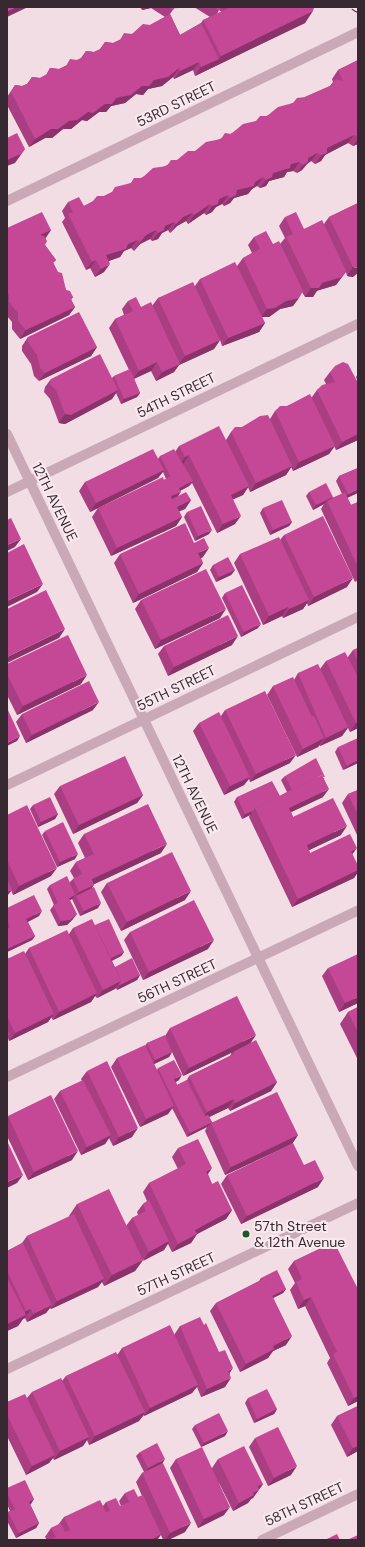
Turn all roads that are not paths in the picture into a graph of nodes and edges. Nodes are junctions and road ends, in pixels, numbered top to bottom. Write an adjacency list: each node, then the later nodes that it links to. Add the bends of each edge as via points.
1 (358, 32): 2 (street, 53RD STREET)
2 (7, 200)
3 (358, 324): 5 (street, 54TH STREET)
4 (7, 434): 5 (street, 12TH AVENUE)
5 (29, 482): 6 (street, 54TH STREET); 8 (street, 12TH AVENUE)
6 (7, 492)
7 (358, 617): 8 (street, 55TH STREET)
8 (144, 719): 9 (street, 55TH STREET); 11 (street, 12TH AVENUE)
9 (7, 785)
10 (358, 910): 11 (street, 56TH STREET)
11 (258, 958): 12 (street, 56TH STREET); 13 (street, 12TH AVENUE)
12 (7, 1077)
13 (358, 1166)
14 (358, 1203): 15 (street, 57TH STREET)
15 (7, 1370)
16 (358, 1494): 17 (street, 58TH STREET)
17 (262, 1540)

